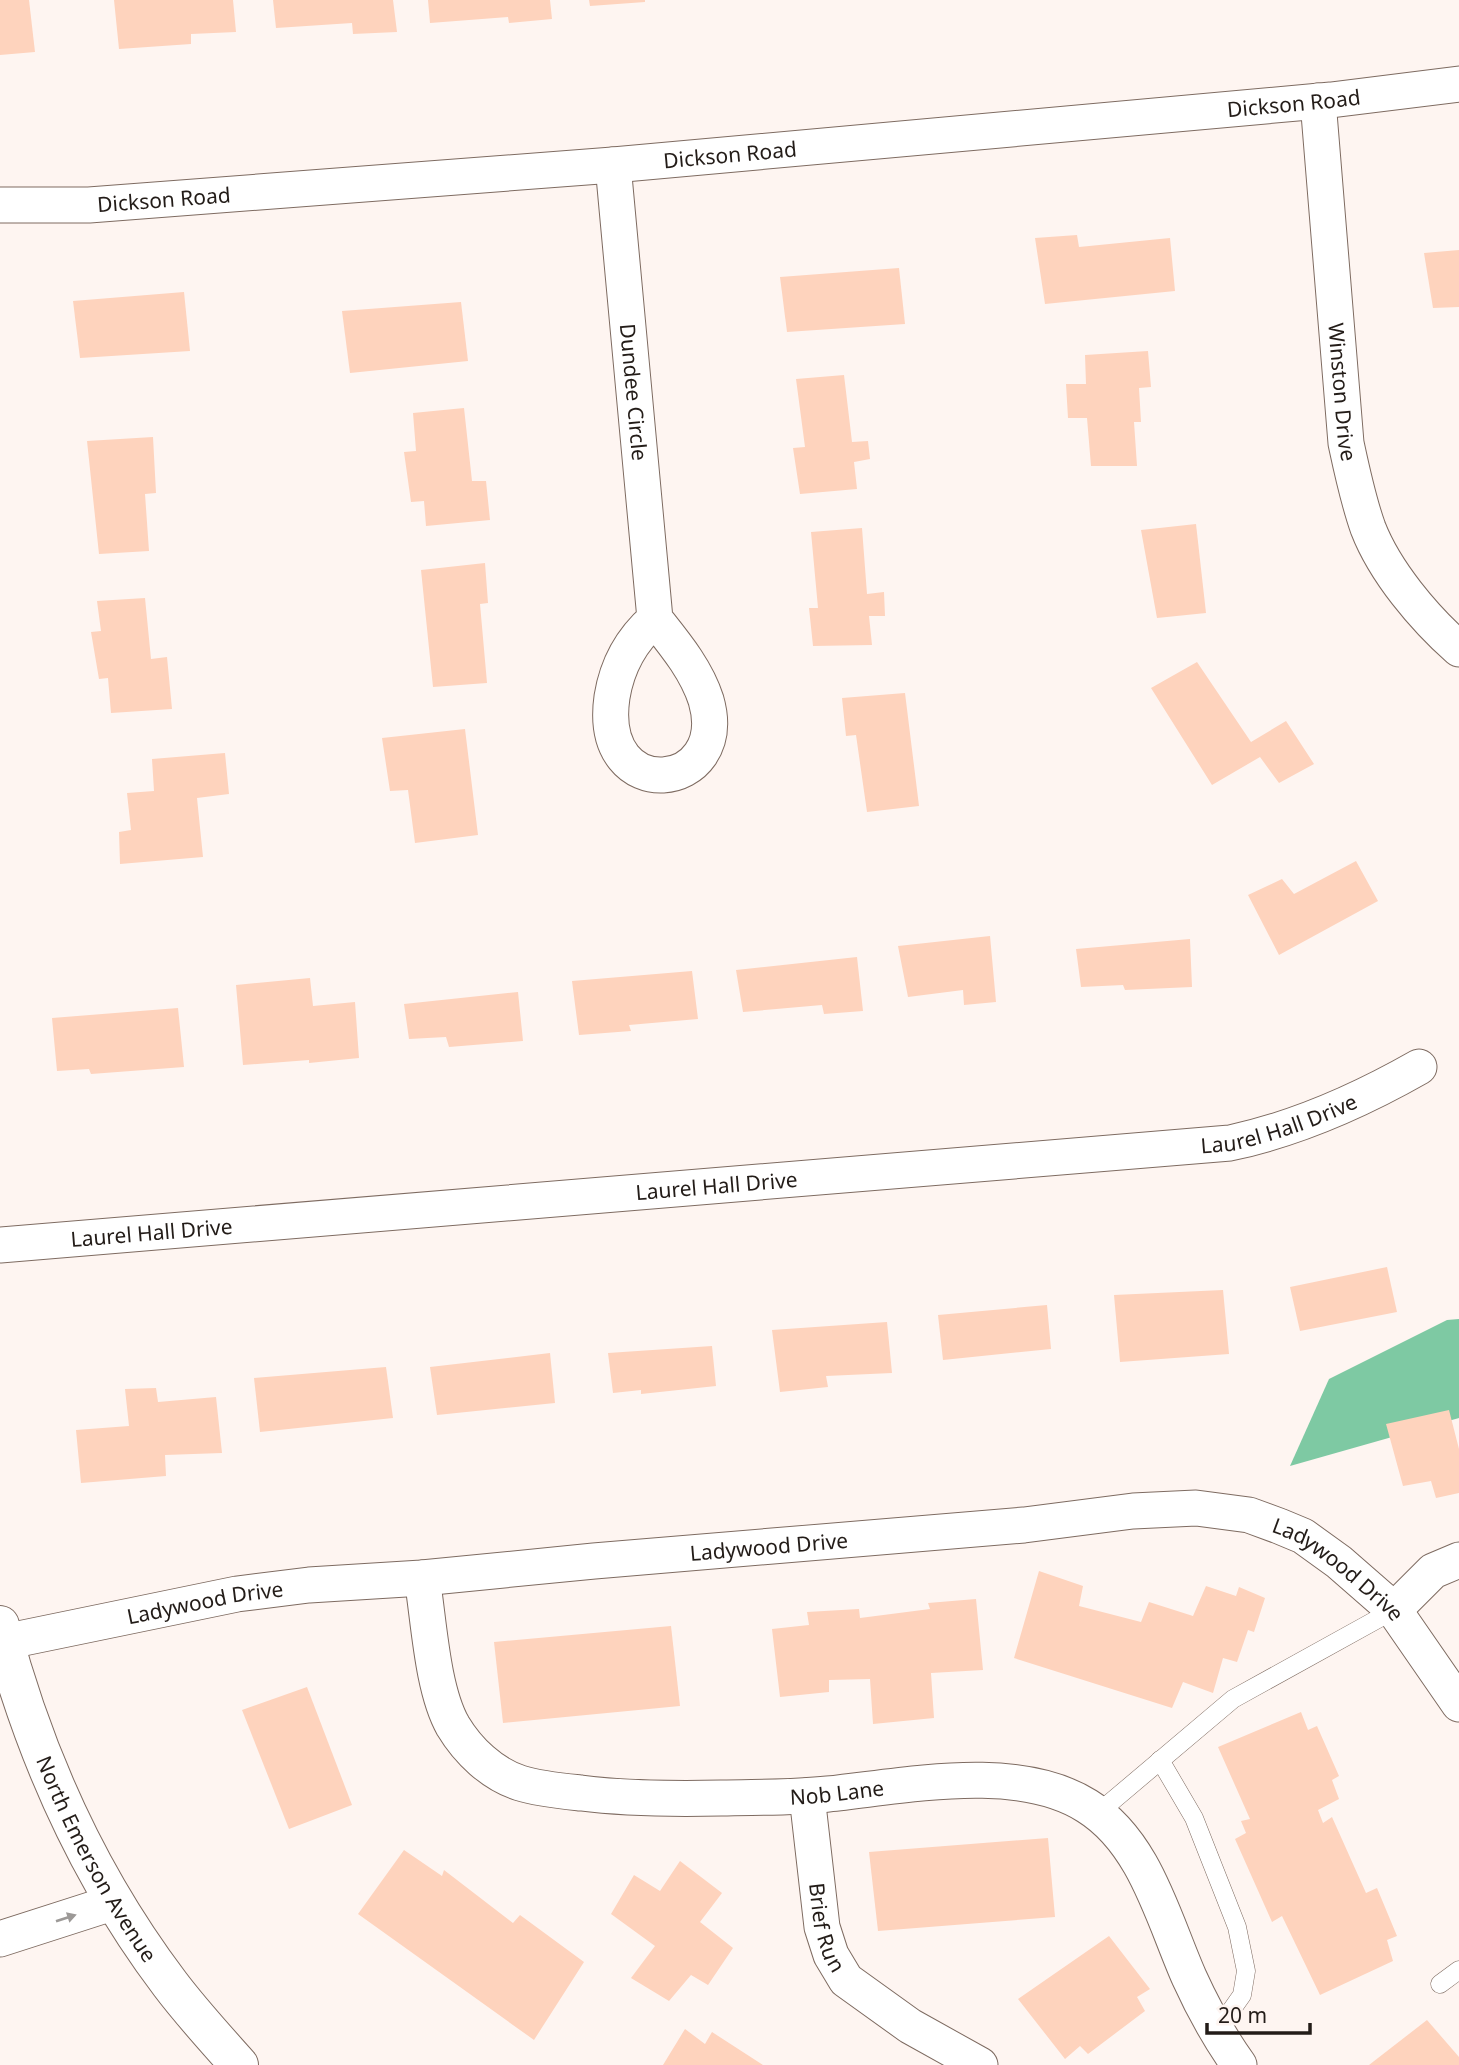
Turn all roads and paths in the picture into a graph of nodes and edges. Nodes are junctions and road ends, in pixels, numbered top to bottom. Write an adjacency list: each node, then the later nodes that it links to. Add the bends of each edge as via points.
1 (1459, 84): 2 (street, Dickson Road)
2 (1318, 101): 3 (street, Dickson Road); 6 (street, Winston Drive, via 1346,443 1357,490 1368,529 1385,562 1432,625)
3 (613, 165): 4 (street, Dickson Road, via 89,205); 5 (street, Dundee Circle)
4 (0, 205)
5 (654, 618)
6 (1459, 649)
7 (1419, 1067): 8 (street, Laurel Hall Drive, via 1359,1099 1280,1130 1230,1143)
8 (0, 1245)
9 (1459, 1559): 11 (street, via 1433,1571)
10 (422, 1578): 11 (street, Ladywood Drive, via 1196,1508 1249,1515 1304,1536); 12 (street, Ladywood Drive, via 237,1594); 15 (street, Nob Lane, via 446,1712 474,1754 499,1773 519,1783 553,1790 622,1798)
11 (1394, 1610): 13 (street, Ladywood Drive); 14 (lane, via 1233,1699)
12 (2, 1634): 17 (main road, North Emerson Avenue, via 46,1766)
13 (1459, 1704)
14 (1160, 1760): 16 (lane); 21 (lane, via 1194,1818 1237,1927 1246,1971)
15 (807, 1796): 16 (street, Nob Lane, via 978,1779 1035,1786); 23 (street, Brief Run, via 822,1927 837,1968 846,1980 910,2026)
16 (1098, 1813): 21 (street, Nob Lane, via 1125,1840 1144,1871)
17 (115, 1902): 18 (street, one-way to 17); 22 (main road, North Emerson Avenue, via 168,1982)
18 (8, 1937)
19 (1459, 1970): 20 (lane)
20 (1440, 1984)
21 (1225, 2054)
22 (239, 2065)
23 (980, 2065)

